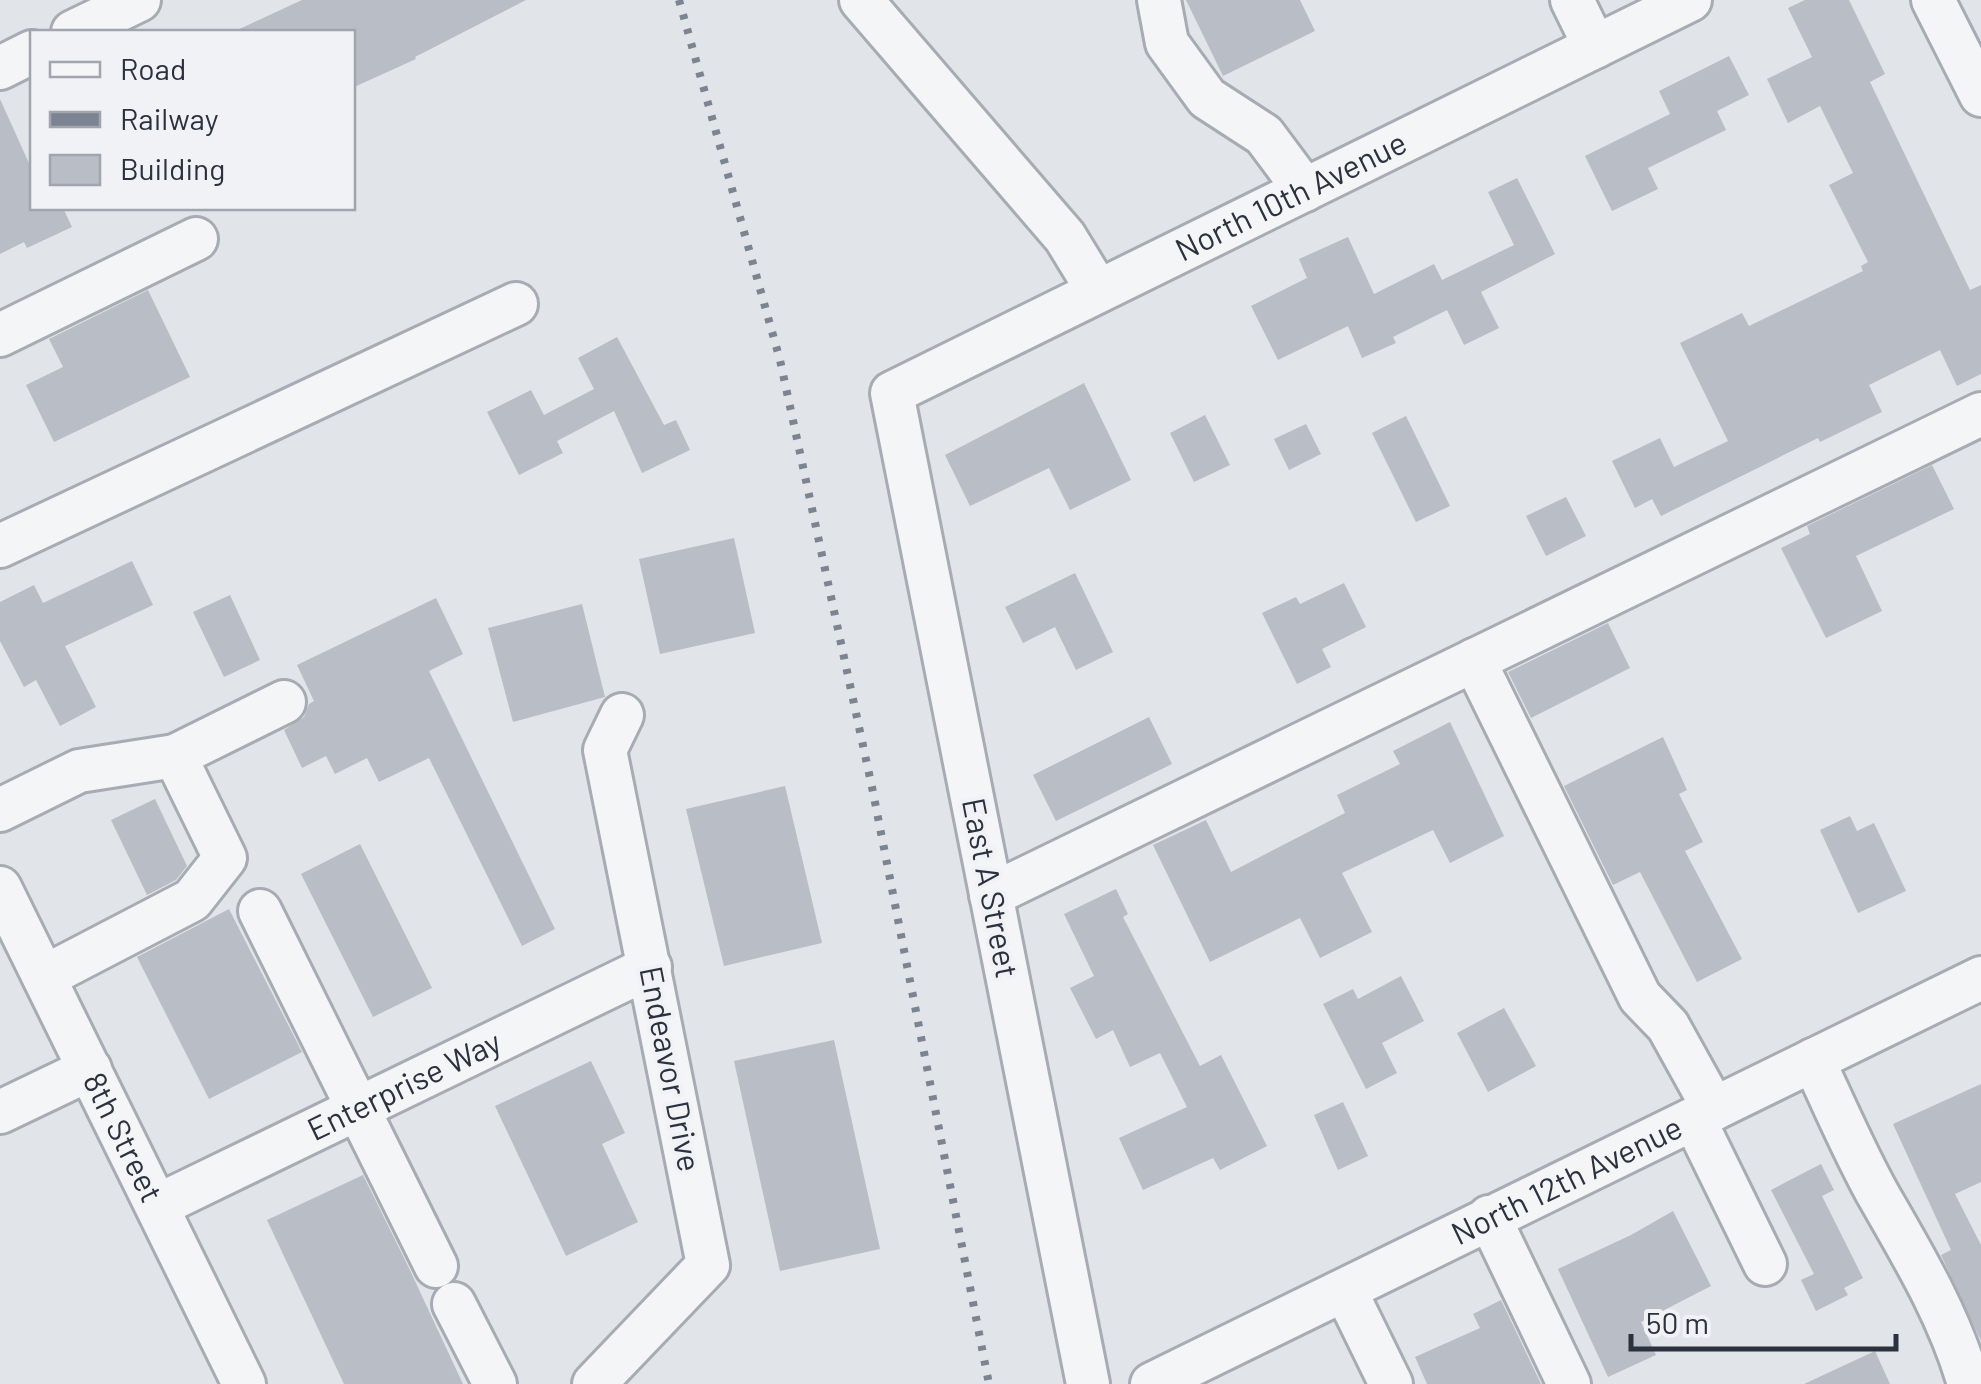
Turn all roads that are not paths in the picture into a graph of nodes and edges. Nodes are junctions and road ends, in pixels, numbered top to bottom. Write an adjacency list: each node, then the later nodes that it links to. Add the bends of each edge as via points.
1 (139, 0): 7 (street)
2 (861, 0): 14 (street, via 1064,237)
3 (1159, 0): 12 (street, via 1167,43 1208,98 1264,135)
4 (1572, 0): 8 (street)
5 (1690, 0): 8 (street, North 10th Avenue)
6 (1933, 0): 11 (street)
7 (77, 30)
8 (1595, 47): 12 (street, North 10th Avenue)
9 (30, 53): 10 (street)
10 (0, 68)
11 (1981, 95)
12 (1306, 190): 14 (street, North 10th Avenue)
13 (196, 239): 16 (street)
14 (1098, 292): 17 (street, North 10th Avenue)
15 (516, 304): 19 (street)
16 (0, 335)
17 (892, 393): 26 (street, East A Street)
18 (1981, 414): 20 (street)
19 (0, 546)
20 (1474, 660): 26 (street); 35 (street, via 1640,997 1668,1026)
21 (284, 702): 23 (street)
22 (622, 715): 28 (street, Endeavor Drive, via 605,750)
23 (175, 756): 24 (street, via 79,771); 29 (street, via 225,858 192,900)
24 (0, 810)
25 (0, 888): 29 (street, 8th Street)
26 (991, 894): 45 (street, East A Street)
27 (260, 911): 33 (street)
28 (650, 967): 33 (street, Enterprise Way); 44 (street, Endeavor Drive, via 708,1265)
29 (44, 977): 32 (street, 8th Street)
30 (1981, 978): 31 (street, North 12th Avenue)
31 (1813, 1060): 35 (street, North 12th Avenue); 49 (street, via 1908,1240)
32 (90, 1069): 34 (street); 36 (street, 8th Street)
33 (358, 1109): 36 (street, Enterprise Way); 39 (street)
34 (0, 1112)
35 (1704, 1114): 37 (street, North 12th Avenue); 38 (street)
36 (157, 1206): 42 (street, 8th Street)
37 (1490, 1218): 40 (street, North 12th Avenue); 48 (street)
38 (1765, 1264)
39 (436, 1266)
40 (1345, 1290): 46 (street, North 12th Avenue); 47 (street)
41 (454, 1304): 43 (street)
42 (244, 1384)
43 (495, 1384)
44 (594, 1384)
45 (1088, 1384)
46 (1152, 1384)
47 (1391, 1384)
48 (1569, 1384)
49 (1968, 1384)

